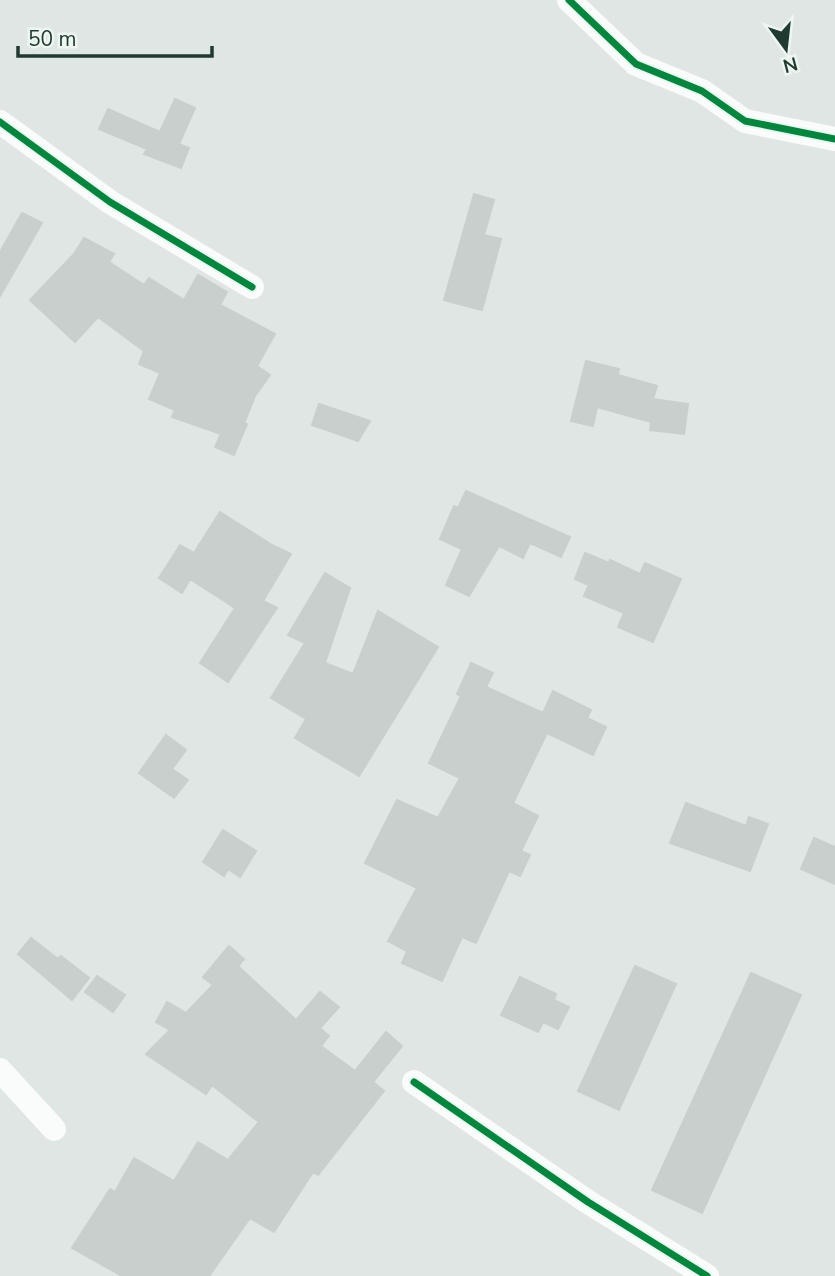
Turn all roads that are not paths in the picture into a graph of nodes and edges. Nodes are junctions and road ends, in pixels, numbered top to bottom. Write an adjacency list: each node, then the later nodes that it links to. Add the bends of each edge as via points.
1 (569, 0): 3 (street, via 636,64 702,91 745,121)
2 (0, 122): 4 (street, via 110,202)
3 (835, 139)
4 (252, 287)
5 (0, 1070): 7 (street)
6 (414, 1082): 8 (street)
7 (54, 1129)
8 (707, 1276)

